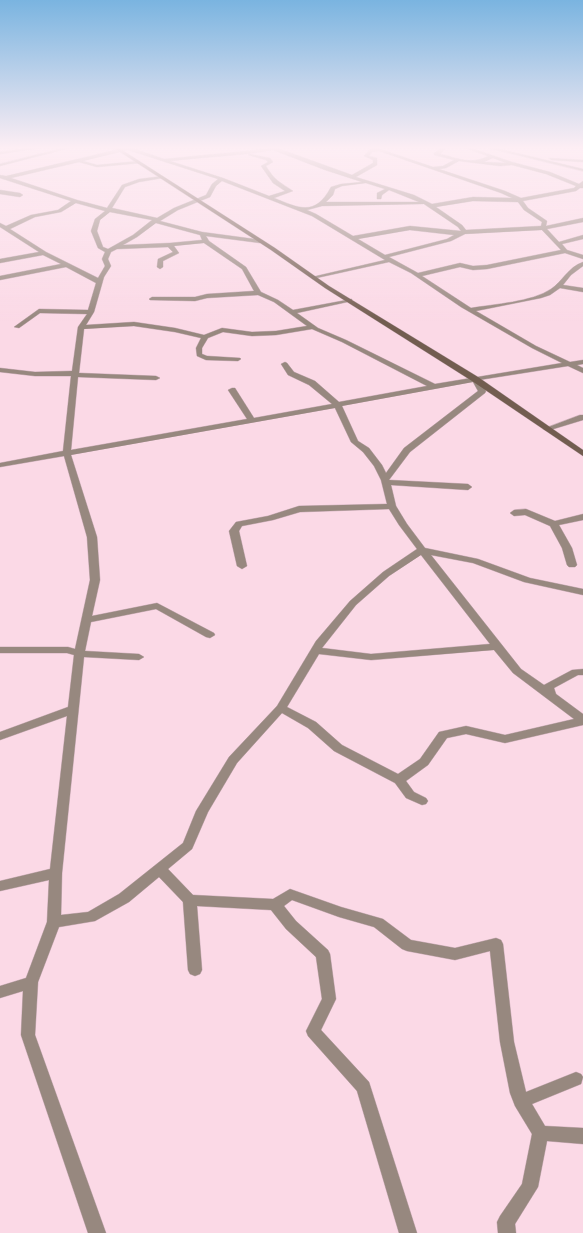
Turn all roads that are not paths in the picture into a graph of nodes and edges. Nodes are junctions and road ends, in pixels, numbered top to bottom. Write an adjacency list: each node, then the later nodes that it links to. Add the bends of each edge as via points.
1 (69, 206): 16 (street, via 59,211 33,216)
2 (90, 206): 10 (street)
3 (111, 206): 10 (street)
4 (186, 206): 13 (street)
5 (205, 206): 23 (street)
6 (292, 206): 11 (street)
7 (317, 206): 11 (street)
8 (431, 206): 18 (street, via 460,226)
9 (524, 206): 15 (street, via 545,222)
10 (109, 210): 13 (street, via 141,215); 27 (street, via 98,219 94,231 101,248)
11 (303, 210): 21 (street)
12 (583, 220): 15 (street)
13 (155, 221): 19 (street); 26 (street)
14 (0, 225): 16 (street)
15 (543, 228): 18 (street); 24 (street)
16 (7, 229): 17 (street); 29 (street)
17 (0, 233)
18 (462, 233): 21 (street, via 410,228); 30 (street, via 449,240)
19 (202, 234): 22 (street); 23 (street)
20 (583, 237): 24 (street)
21 (353, 238): 30 (street)
22 (206, 241): 25 (street); 43 (street, via 244,268)
23 (260, 241): 39 (street)
24 (557, 244): 28 (street)
25 (170, 246): 26 (street); 36 (street, via 176,253 160,260)
26 (117, 247): 27 (street)
27 (108, 251): 40 (street, via 105,259 108,266)
28 (565, 251): 31 (street); 37 (street, via 487,267 473,268 460,265)
29 (44, 253): 33 (street); 35 (street)
30 (384, 257): 32 (street)
31 (583, 257)
32 (391, 260): 37 (street); 39 (street)
33 (0, 261)
34 (583, 264): 41 (street, via 572,269)
35 (67, 266): 38 (street); 40 (street)
36 (160, 267)
37 (417, 275): 46 (street)
38 (0, 278)
39 (314, 278): 45 (street)
40 (100, 282): 47 (street)
41 (557, 286): 42 (street); 46 (street, via 554,291 535,298)
42 (583, 290)
43 (259, 293): 44 (street, via 195,299); 48 (street, via 276,300)
44 (152, 299)
45 (350, 300): 48 (street); 61 (street)
46 (470, 310): 56 (street)
47 (91, 312): 49 (street, via 39,311); 50 (street)
48 (293, 312): 51 (street)
49 (17, 327)
50 (81, 327): 52 (street, via 134,324); 59 (street)
51 (313, 327): 52 (street, via 252,334 222,330); 62 (street, via 344,340)
52 (205, 337): 53 (street, via 199,348 199,355 206,358)
53 (238, 359)
54 (583, 362): 56 (street)
55 (285, 364): 64 (street, via 291,373 312,383)
56 (568, 365): 58 (street); 61 (street)
57 (0, 370): 59 (street, via 35,374)
58 (583, 371)
59 (74, 374): 60 (street); 68 (street)
60 (156, 378)
61 (475, 379): 62 (street); 67 (street); 71 (street, via 482,391 407,450)
62 (434, 387): 64 (street)
63 (232, 390): 66 (street)
64 (338, 405): 66 (street); 71 (street, via 355,442 366,450 378,465)
65 (583, 417): 67 (street)
66 (252, 420): 68 (street)
67 (547, 429): 69 (street)
68 (67, 454): 70 (street); 81 (street, via 92,537 95,580)
69 (583, 454)
70 (0, 465)
71 (386, 481): 72 (street); 73 (street)
72 (468, 487)
73 (392, 506): 77 (street); 79 (street, via 299,509 239,524 234,531)
74 (514, 513): 76 (street, via 526,512)
75 (583, 517): 76 (street)
76 (554, 524): 78 (street, via 567,548)
77 (422, 550): 80 (street, via 475,561 527,580); 83 (street); 85 (street, via 386,574 353,603)
78 (572, 565)
79 (242, 566)
80 (583, 592)
81 (86, 620): 82 (street, via 158,606); 86 (street)
82 (210, 635)
83 (497, 647): 85 (street, via 371,657); 89 (street, via 517,671)
84 (0, 650): 86 (street, via 68,650)
85 (316, 650): 90 (street)
86 (79, 654): 87 (street); 91 (street)
87 (139, 657)
88 (583, 672): 89 (street, via 576,672 548,687)
89 (551, 697): 92 (street)
90 (281, 708): 94 (street, via 312,725 338,748); 96 (street, via 233,760 202,811 188,846)
91 (74, 709): 93 (street); 97 (street)
92 (583, 720): 94 (street, via 505,739 466,730 443,735 424,762)
93 (0, 736)
94 (399, 780): 95 (street, via 410,795)
95 (422, 801)
96 (160, 869): 99 (street); 101 (street, via 124,898 90,917)
97 (56, 874): 98 (street); 101 (street)
98 (0, 886)
99 (190, 900): 100 (street); 102 (street)
100 (275, 905): 106 (street, via 290,894 378,923 407,945 448,953 455,954 496,944 507,1042); 110 (street, via 291,925 323,954 329,999 313,1031 364,1087)
101 (54, 922): 103 (street)
102 (195, 970)
103 (31, 982): 104 (street); 109 (street, via 28,1035)
104 (0, 992)
105 (576, 1079): 106 (street)
106 (521, 1101): 107 (street)
107 (540, 1133): 108 (street); 111 (street, via 530,1187 506,1222)
108 (583, 1136)
109 (97, 1233)
110 (408, 1233)
111 (508, 1233)

